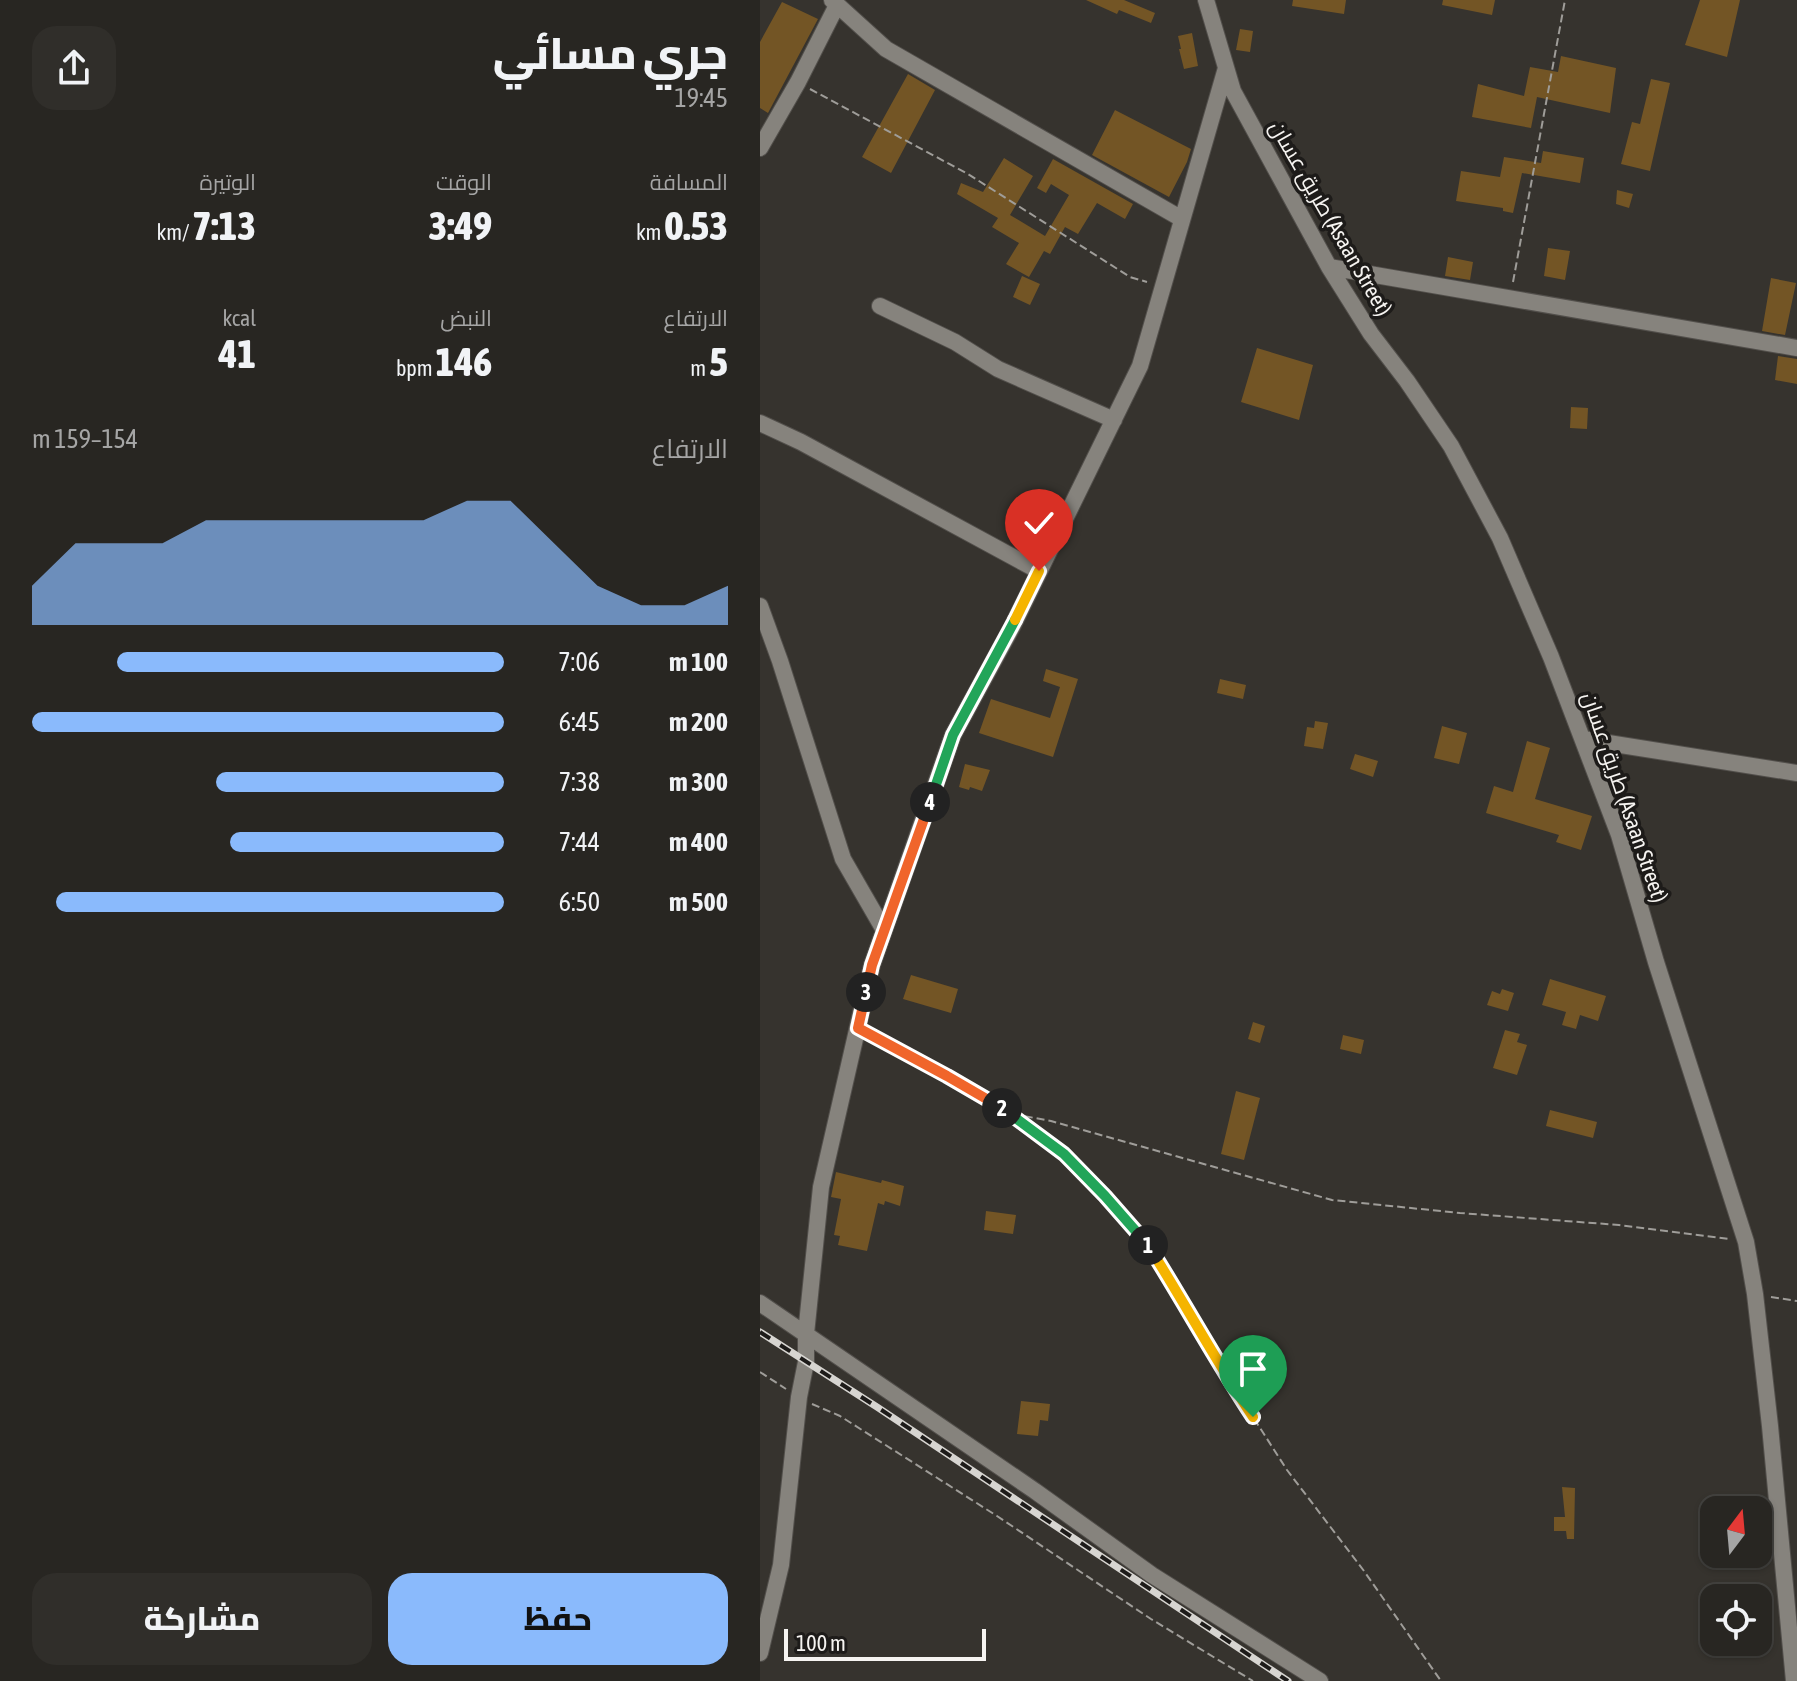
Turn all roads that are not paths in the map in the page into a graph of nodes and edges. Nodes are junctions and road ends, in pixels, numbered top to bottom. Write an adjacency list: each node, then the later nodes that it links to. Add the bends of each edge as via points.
1 (1206, 0): 3 (street, طريق عسان (Asaan Street))
2 (834, 2): 4 (street, via 798,82); 5 (street, via 886,49)
3 (1226, 66): 5 (street); 6 (street, طريق عسان (Asaan Street), via 1233,91)
4 (760, 148)
5 (1182, 219): 9 (street, via 1140,366)
6 (1329, 267): 8 (street); 13 (street, طريق عسان (Asaan Street), via 1451,446 1478,496 1517,576)
7 (880, 306): 9 (street, via 998,369)
8 (1797, 348)
9 (1114, 420): 11 (street)
10 (760, 423): 11 (street)
11 (1039, 571): 15 (street, via 953,735)
12 (760, 606): 15 (street, via 843,859)
13 (1583, 739): 14 (street); 21 (street, طريق عسان (Asaan Street), via 1619,835 1746,1242)
14 (1797, 773)
15 (884, 930): 17 (street, via 821,1187)
16 (760, 1303): 17 (street)
17 (806, 1334): 18 (street, via 781,1565); 20 (street, via 1152,1575)
18 (764, 1612): 19 (street)
19 (760, 1653)
20 (1320, 1681)
21 (1794, 1681)

